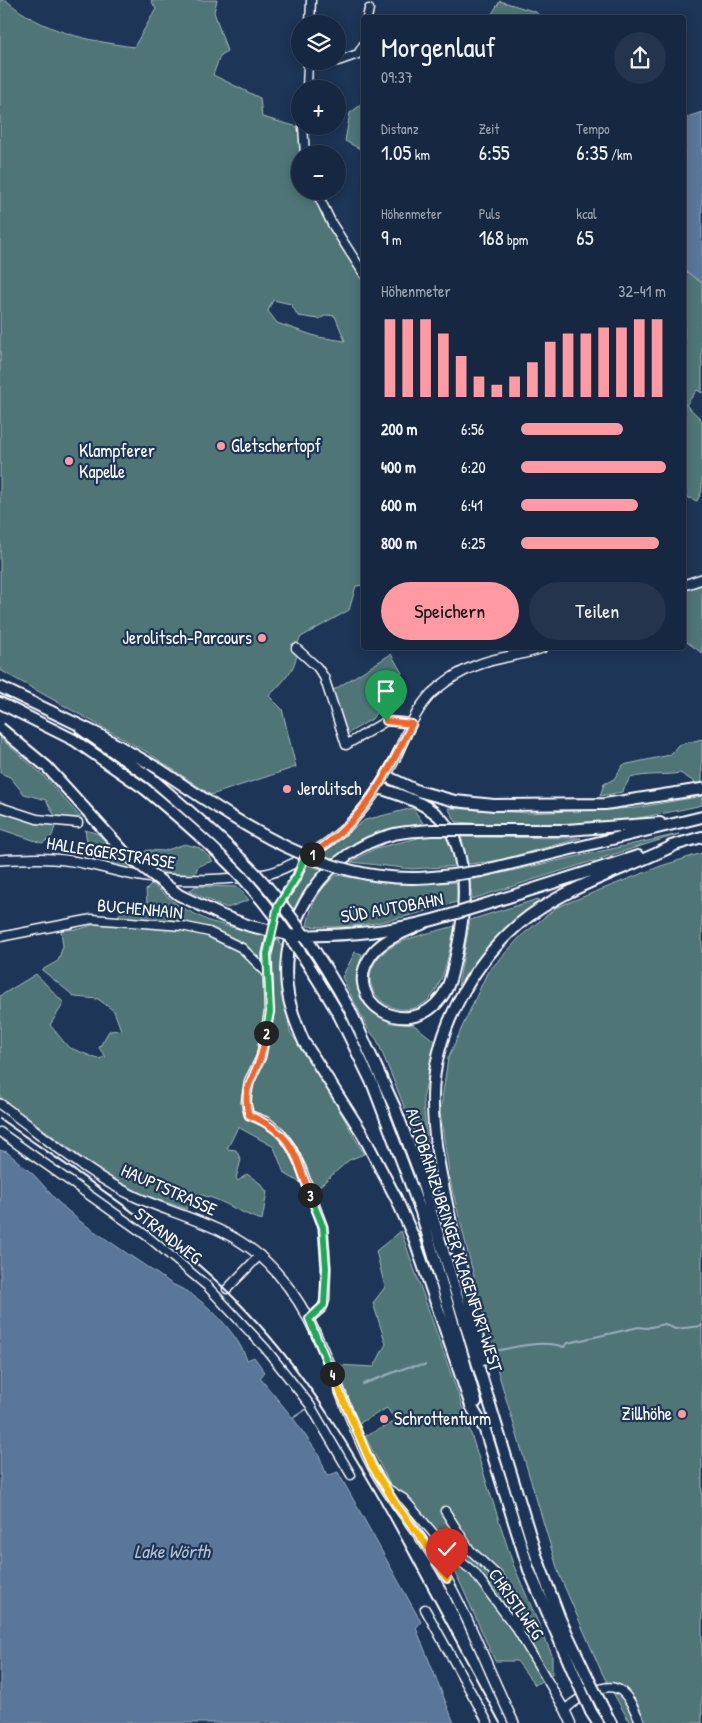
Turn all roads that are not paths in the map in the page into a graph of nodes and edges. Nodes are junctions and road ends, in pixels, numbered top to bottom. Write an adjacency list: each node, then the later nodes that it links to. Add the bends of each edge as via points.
1 (311, 0): 2 (street)
2 (310, 15)
3 (361, 49): 4 (street, via 358,54)
4 (346, 58)
5 (320, 200): 6 (street)
6 (361, 269)
7 (702, 579): 8 (main road)
8 (686, 583)
9 (296, 648): 14 (street, via 324,677 346,745 386,721)
10 (536, 650): 14 (main road, HALLEGGERSTRASSE, via 460,672 430,695)
11 (0, 686): 13 (highway, SÜD AUTOBAHN)
12 (0, 703): 36 (highway, AUTOBAHNZUBRINGER KLAGENFURT WEST, bridge, via 74,740 145,789 194,830 243,878 310,964 340,1015 396,1142 441,1277)
13 (71, 720): 22 (highway, SÜD AUTOBAHN, bridge, via 159,769 270,839 316,861 370,874 411,878 480,871); 35 (highway, AUTOBAHNZUBRINGER KLAGENFURT WEST, bridge, via 88,736 152,779 255,873 327,968 395,1108 419,1172)
14 (412, 724): 16 (main road, HALLEGGERSTRASSE)
15 (0, 728): 27 (highway, SÜD AUTOBAHN, bridge, via 47,768 127,855 179,895 223,916 294,936 360,934)
16 (386, 776): 17 (main road, HALLEGGERSTRASSE); 18 (highway, via 418,791 455,801 494,805 605,804)
17 (379, 788): 25 (main road, HALLEGGERSTRASSE, via 345,829); 27 (highway, via 424,805 445,821 459,851 464,887 460,938 452,975 441,998 424,1014 415,1017 398,1018 385,1014 368,996 364,979 370,956 388,940)
18 (702, 789)
19 (0, 807): 21 (street, via 28,817)
20 (702, 817): 22 (highway, SÜD AUTOBAHN)
21 (78, 823)
22 (678, 823): 36 (highway, bridge, via 567,830 432,830 394,834 347,855 318,882 302,906 292,931 286,970 294,1021 381,1166 410,1230 471,1406)
23 (702, 837): 24 (highway, SÜD AUTOBAHN)
24 (677, 844): 27 (highway, SÜD AUTOBAHN, bridge); 35 (highway, via 598,878 541,908 519,924 482,961 445,1032 433,1094 435,1145 483,1362)
25 (304, 858): 26 (main road, HALLEGGERSTRASSE, via 267,874 171,880 59,859); 29 (street, via 278,906)
26 (0, 860)
27 (424, 923)
28 (0, 937): 29 (street, BUCHENHAIN, via 92,919 182,926 209,932 242,948)
29 (266, 972): 34 (street, via 270,1012 261,1057 249,1081 246,1103 249,1115 267,1122 291,1147 323,1227 324,1300 322,1308)
30 (0, 1104): 32 (main road, HAUPTSTRASSE, via 113,1184 136,1197 219,1230)
31 (0, 1132): 37 (street, STRANDWEG, via 147,1236 208,1286 296,1386)
32 (260, 1256): 33 (street); 34 (main road, HAUPTSTRASSE, via 288,1286)
33 (227, 1290)
34 (309, 1319): 38 (main road, HAUPTSTRASSE, via 360,1440)
35 (486, 1393): 47 (highway, AUTOBAHNZUBRINGER KLAGENFURT WEST, bridge, via 536,1556 560,1619)
36 (484, 1428): 46 (highway, AUTOBAHNZUBRINGER KLAGENFURT WEST, bridge, via 529,1570)
37 (351, 1475)
38 (385, 1488): 41 (street, CHRISTLWEG, via 404,1499 451,1554 474,1572); 44 (main road, HAUPTSTRASSE, via 423,1539 447,1579)
39 (445, 1511): 41 (street, via 470,1550 499,1577 512,1597)
40 (426, 1609): 43 (street)
41 (518, 1631): 42 (street, CHRISTLWEG)
42 (565, 1710): 45 (street, CHRISTLWEG); 48 (street, via 576,1699 605,1686 613,1686 631,1702)
43 (488, 1723)
44 (514, 1723)
45 (571, 1723)
46 (598, 1723)
47 (611, 1723)
48 (641, 1723)

